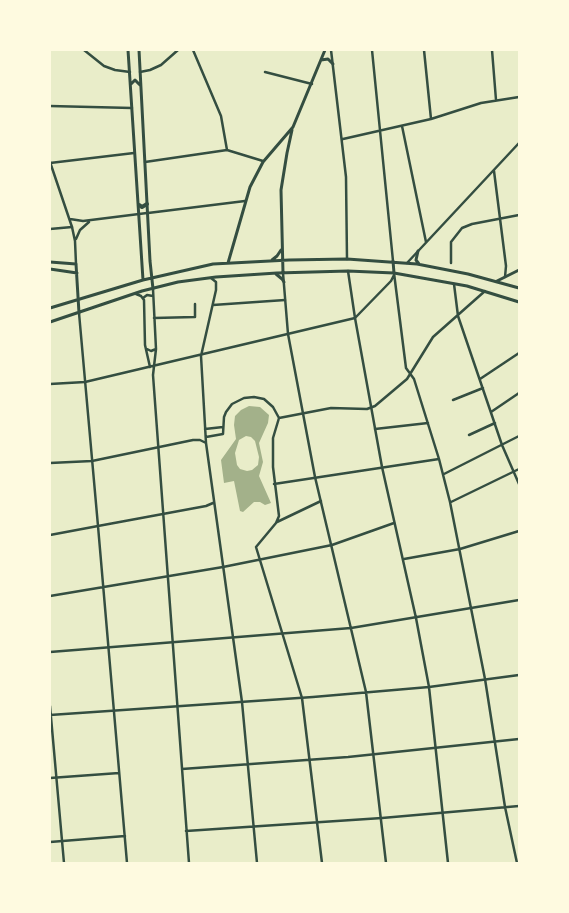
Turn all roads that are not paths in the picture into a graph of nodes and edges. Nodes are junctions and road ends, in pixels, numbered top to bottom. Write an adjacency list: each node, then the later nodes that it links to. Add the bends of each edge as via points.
1 (84, 50): 13 (street, via 104,66)
2 (128, 50): 13 (main road)
3 (139, 50): 14 (main road)
4 (178, 50): 14 (street, via 161,65)
5 (193, 50): 31 (street, via 221,116)
6 (325, 50): 11 (main road)
7 (331, 50): 12 (street)
8 (372, 50): 26 (street)
9 (424, 50): 23 (street)
10 (492, 50): 20 (street)
11 (321, 60): 12 (main road, via 328,59); 17 (main road)
12 (333, 64): 27 (street)
13 (130, 72): 16 (main road)
14 (140, 72): 18 (main road)
15 (265, 72): 17 (street)
16 (130, 84): 18 (main road, via 135,80); 22 (main road)
17 (312, 84): 25 (main road)
18 (141, 85): 34 (main road)
19 (519, 97): 20 (street)
20 (496, 100): 23 (street)
21 (50, 106): 22 (street)
22 (132, 108): 32 (main road)
23 (431, 119): 24 (street)
24 (402, 126): 26 (street); 49 (street)
25 (293, 127): 29 (main road); 30 (main road)
26 (379, 132): 27 (street); 55 (street)
27 (342, 139): 52 (street, via 347,196)
28 (519, 143): 36 (street)
29 (278, 145): 30 (main road); 33 (main road)
30 (288, 148): 50 (main road, via 281,190)
31 (226, 150): 33 (street); 34 (street)
32 (134, 154): 35 (street); 39 (main road)
33 (264, 161): 37 (main road)
34 (145, 162): 38 (main road)
35 (50, 163): 43 (street)
36 (494, 171): 44 (street); 49 (street)
37 (245, 200): 41 (street); 57 (main road)
38 (147, 204): 39 (main road); 41 (main road)
39 (139, 205): 40 (main road)
40 (139, 214): 41 (street); 45 (street); 74 (main road)
41 (148, 214): 71 (main road)
42 (519, 216): 44 (street)
43 (70, 219): 45 (street); 46 (street)
44 (500, 219): 59 (street, via 458,230 451,242); 73 (street)
45 (92, 221): 48 (street, via 80,230)
46 (72, 227): 47 (street); 48 (street)
47 (50, 229)
48 (75, 241): 61 (street)
49 (426, 242): 51 (street)
50 (281, 249): 53 (main road); 54 (main road)
51 (418, 251): 58 (street); 62 (main road, via 416,260)
52 (347, 259): 53 (main road); 55 (main road)
53 (282, 260): 54 (main road); 69 (main road)
54 (270, 261): 57 (main road)
55 (393, 261): 58 (main road); 70 (main road)
56 (50, 262): 60 (main road)
57 (228, 263): 71 (main road)
58 (407, 263): 62 (main road)
59 (451, 263)
60 (69, 264): 61 (main road); 65 (main road)
61 (76, 264): 67 (main road)
62 (420, 264): 76 (main road)
63 (50, 269): 65 (main road)
64 (519, 270): 73 (main road)
65 (69, 271): 67 (main road)
66 (348, 271): 69 (main road); 70 (main road); 93 (street)
67 (77, 273): 84 (main road)
68 (273, 273): 69 (main road); 72 (main road); 75 (main road)
69 (283, 273): 75 (street)
70 (394, 273): 77 (main road); 93 (street); 102 (street, via 406,368)
71 (152, 277): 74 (main road); 78 (main road)
72 (209, 278): 78 (main road); 88 (street, via 216,284)
73 (505, 278): 76 (main road)
74 (143, 280): 84 (main road)
75 (284, 282): 85 (street)
76 (497, 282): 79 (main road)
77 (454, 284): 80 (main road); 91 (street)
78 (153, 288): 81 (main road); 82 (street)
79 (519, 288)
80 (485, 291): 86 (main road); 91 (street)
81 (134, 294): 83 (street); 90 (main road)
82 (153, 296): 83 (street); 92 (street)
83 (143, 298): 96 (street)
84 (78, 299): 89 (main road); 90 (main road)
85 (285, 300): 88 (street); 95 (street)
86 (519, 302)
87 (195, 304): 92 (street, via 195,317)
88 (213, 305): 99 (street)
89 (50, 308)
90 (79, 313): 94 (main road); 104 (street)
91 (458, 316): 102 (street, via 433,337); 103 (street)
92 (154, 318): 97 (street)
93 (355, 318): 95 (street); 109 (street)
94 (50, 322)
95 (288, 334): 99 (street); 111 (street)
96 (146, 349): 97 (street); 101 (street)
97 (156, 349): 100 (street)
98 (519, 353): 103 (street)
99 (201, 356): 100 (street); 116 (street)
100 (154, 366): 101 (street); 123 (street)
101 (150, 367): 104 (street)
102 (410, 374): 109 (street); 113 (street)
103 (480, 379): 106 (street)
104 (84, 382): 105 (street); 125 (street)
105 (50, 384)
106 (483, 388): 108 (street); 110 (street)
107 (519, 393): 110 (street)
108 (453, 400)
109 (371, 408): 111 (street, via 331,408); 117 (street)
110 (491, 412): 114 (street)
111 (304, 413): 112 (street); 131 (street)
112 (279, 418): 115 (street, via 273,406 264,399 251,397 232,404 224,417); 132 (street, via 273,438)
113 (428, 423): 117 (street); 124 (street)
114 (495, 423): 118 (street); 122 (street)
115 (223, 427): 116 (street); 120 (street, via 222,434)
116 (206, 429): 120 (street)
117 (375, 429): 127 (street)
118 (469, 435)
119 (519, 436): 122 (street)
120 (206, 437): 121 (street)
121 (206, 444): 123 (street, via 193,440); 135 (street)
122 (502, 445): 129 (street); 130 (street)
123 (160, 447): 125 (street); 137 (street)
124 (439, 458): 127 (street); 130 (street)
125 (92, 460): 126 (street); 140 (street)
126 (50, 463)
127 (382, 466): 131 (street); 139 (street)
128 (519, 469): 129 (street)
129 (514, 471): 133 (street); 136 (street)
130 (444, 474): 136 (street)
131 (315, 477): 132 (street); 134 (street)
132 (274, 484): 138 (street, via 280,512)
133 (519, 484)
134 (321, 501): 138 (street); 143 (street)
135 (214, 502): 137 (street); 147 (street)
136 (450, 502): 144 (street)
137 (164, 514): 140 (street); 148 (street)
138 (276, 523): 146 (street, via 256,547)
139 (394, 523): 143 (street); 145 (street)
140 (98, 526): 142 (street); 149 (street)
141 (519, 531): 144 (street)
142 (50, 535)
143 (332, 545): 146 (street); 154 (street)
144 (460, 549): 145 (street); 152 (street)
145 (404, 559): 153 (street)
146 (260, 560): 147 (street); 155 (street)
147 (223, 567): 148 (street); 156 (street)
148 (168, 576): 149 (street); 157 (street)
149 (103, 586): 150 (street); 158 (street)
150 (50, 596)
151 (519, 600): 152 (street)
152 (472, 608): 153 (street); 161 (street)
153 (416, 618): 154 (street); 162 (street)
154 (351, 628): 155 (street); 163 (street)
155 (283, 633): 156 (street); 164 (street)
156 (234, 638): 157 (street); 165 (street)
157 (172, 643): 158 (street); 167 (street)
158 (109, 648): 159 (street); 168 (street)
159 (50, 652)
160 (519, 676): 161 (street)
161 (485, 679): 162 (street); 171 (street)
162 (429, 687): 163 (street); 172 (street)
163 (366, 692): 164 (street); 173 (street)
164 (302, 698): 165 (street); 174 (street)
165 (242, 702): 167 (street); 175 (street)
166 (50, 706): 169 (street)
167 (178, 707): 168 (street); 176 (street)
168 (114, 711): 169 (street); 177 (street)
169 (50, 715): 178 (street)
170 (519, 739): 171 (street)
171 (494, 741): 172 (street); 181 (street)
172 (435, 748): 173 (street); 182 (street)
173 (375, 754): 174 (street); 183 (street)
174 (310, 759): 175 (street); 184 (street)
175 (247, 764): 176 (street); 185 (street)
176 (182, 769): 186 (street)
177 (119, 773): 178 (street); 187 (street)
178 (56, 777): 179 (street); 189 (street)
179 (50, 778)
180 (519, 806): 181 (street)
181 (505, 808): 182 (street); 197 (street)
182 (443, 812): 183 (street); 196 (street)
183 (382, 818): 184 (street); 195 (street)
184 (317, 822): 185 (street); 194 (street)
185 (253, 826): 186 (street); 193 (street)
186 (186, 831): 192 (street)
187 (125, 836): 189 (street); 191 (street)
188 (50, 842): 189 (street)
189 (62, 842): 190 (street)
190 (64, 863)
191 (127, 863)
192 (189, 863)
193 (257, 863)
194 (322, 863)
195 (386, 863)
196 (448, 863)
197 (517, 863)

